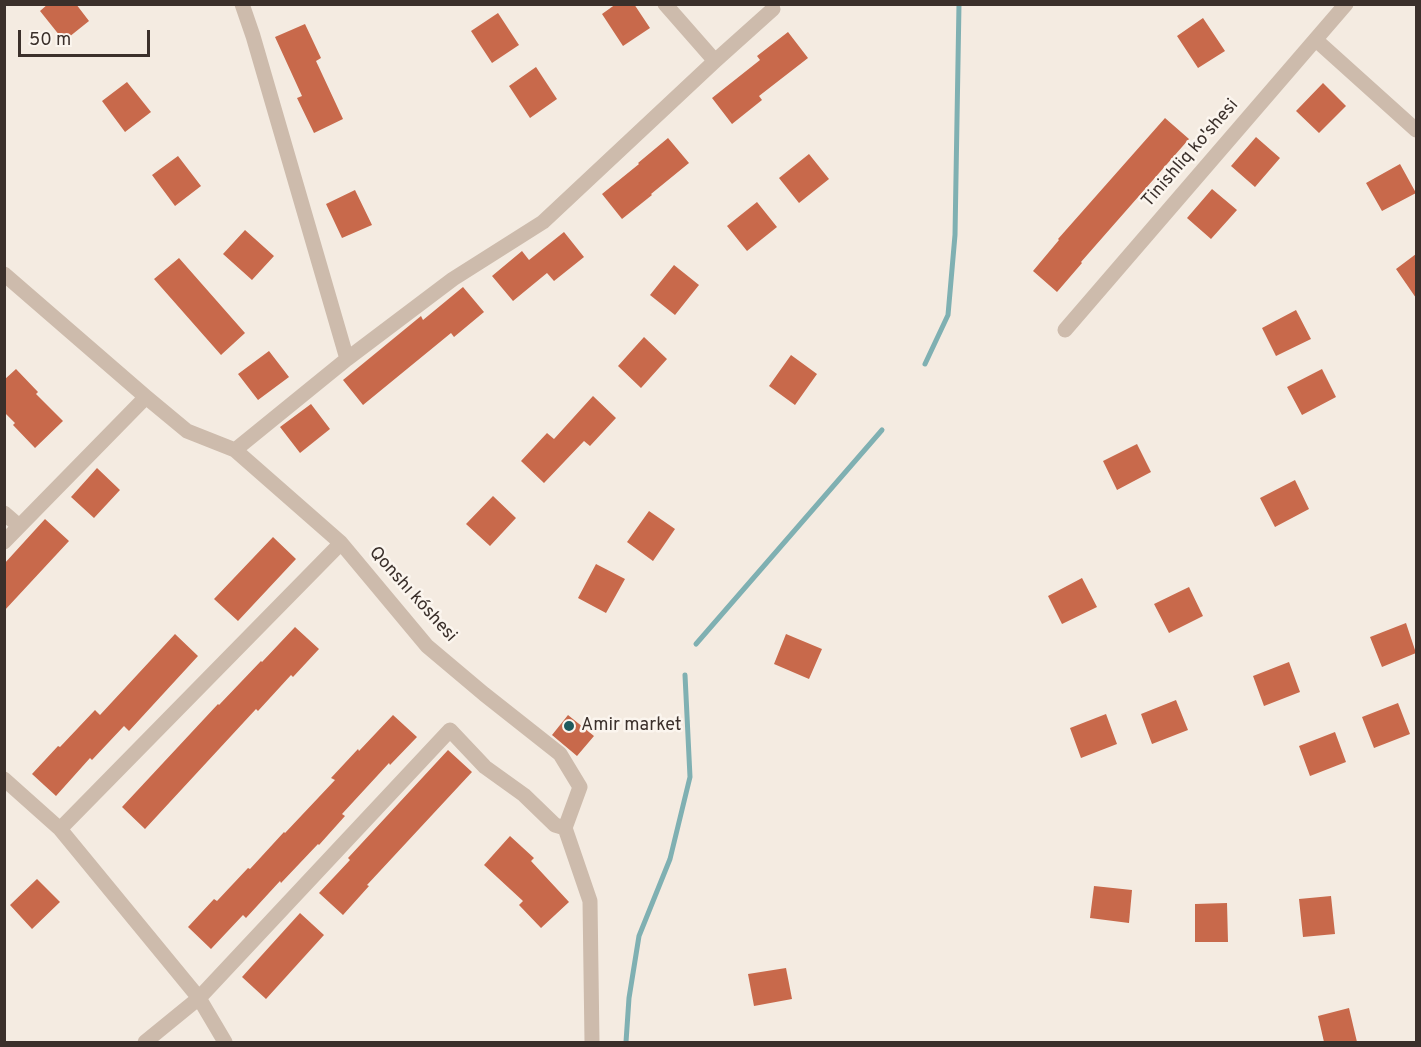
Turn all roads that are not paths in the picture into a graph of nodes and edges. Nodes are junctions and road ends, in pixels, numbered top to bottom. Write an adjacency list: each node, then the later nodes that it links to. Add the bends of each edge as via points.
1 (242, 4): 10 (street)
2 (665, 4): 6 (street)
3 (1346, 4): 5 (street, Tinishliq ko'shesi)
4 (773, 9): 6 (street)
5 (1316, 40): 7 (street); 9 (street, Tinishliq ko'shesi)
6 (715, 61): 10 (street, via 543,222 453,279)
7 (1416, 130)
8 (4, 274): 11 (street, Qonshı kóshesi)
9 (1065, 330)
10 (347, 359): 12 (street)
11 (146, 398): 12 (street, Qonshı kóshesi, via 187,431); 14 (street)
12 (235, 450): 16 (street, Qonshı kóshesi)
13 (4, 513): 14 (street)
14 (20, 526): 15 (street)
15 (4, 542)
16 (341, 543): 18 (street, Qonshı kóshesi, via 428,646 560,754 580,787); 19 (street)
17 (4, 780): 19 (street)
18 (566, 828): 20 (street, via 555,825 524,795 486,767 450,729); 23 (street, via 590,901)
19 (60, 829): 20 (street)
20 (199, 998): 21 (street); 22 (street)
21 (145, 1042)
22 (225, 1042)
23 (592, 1042)

